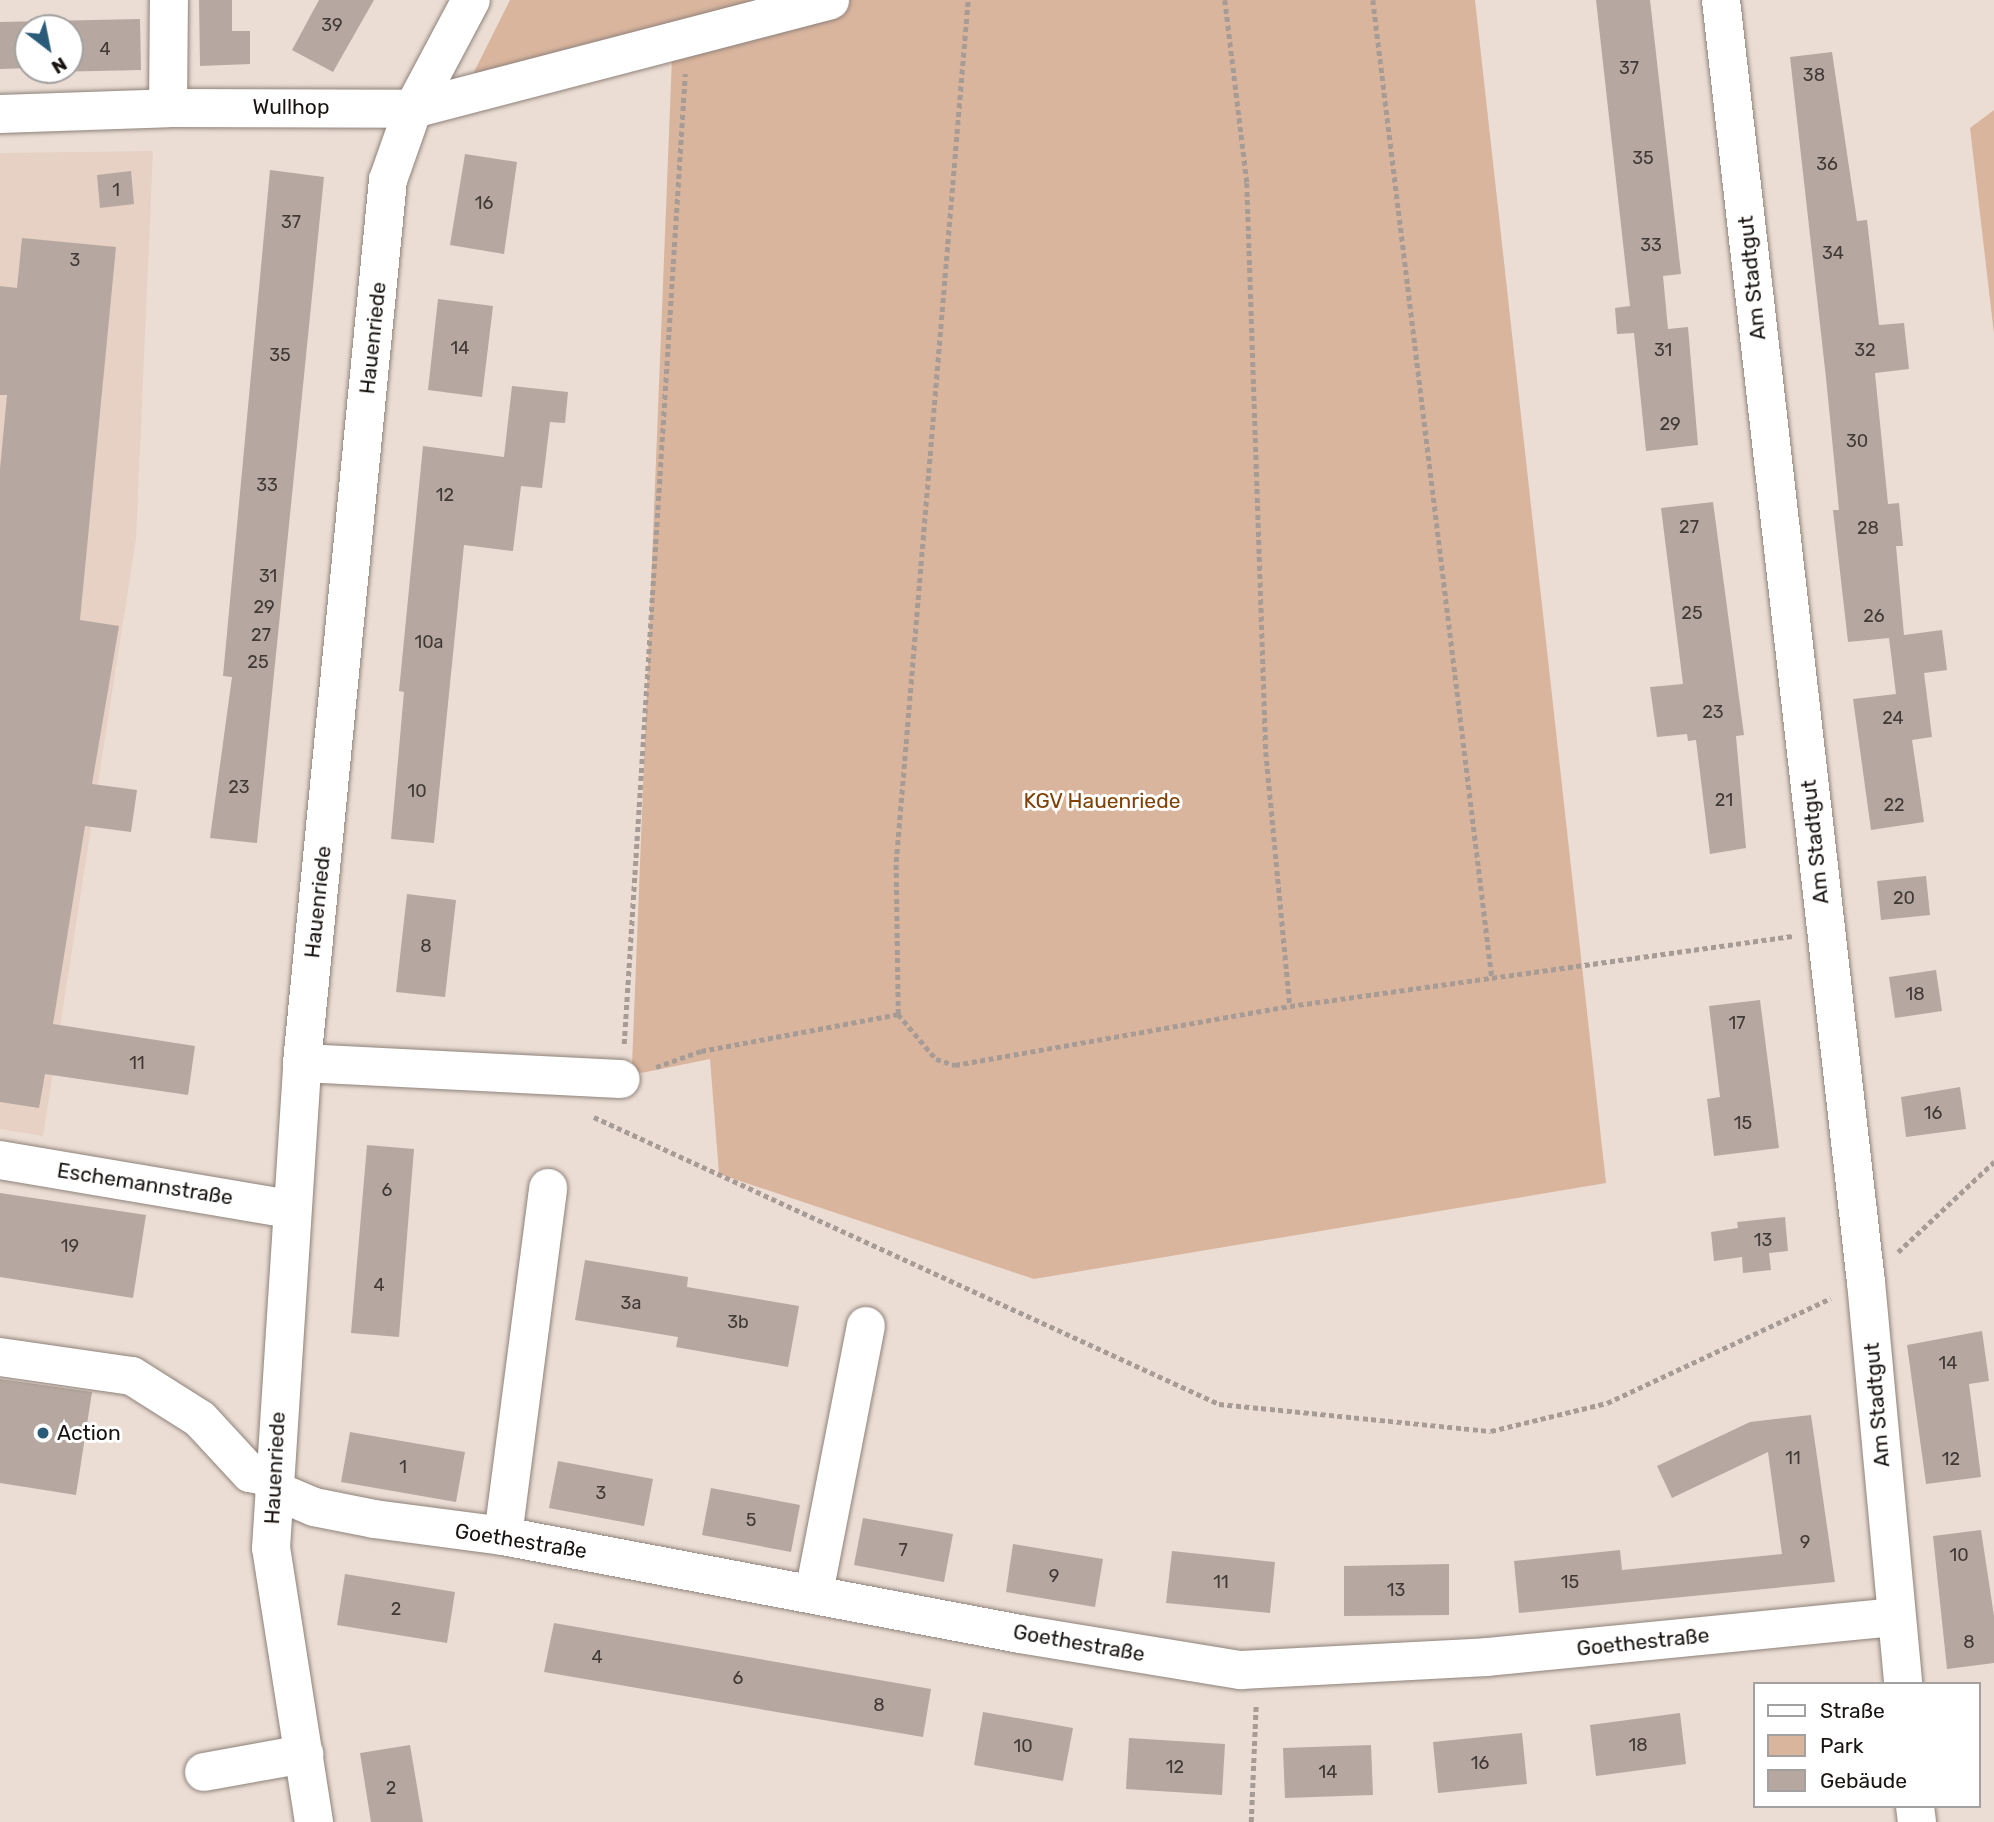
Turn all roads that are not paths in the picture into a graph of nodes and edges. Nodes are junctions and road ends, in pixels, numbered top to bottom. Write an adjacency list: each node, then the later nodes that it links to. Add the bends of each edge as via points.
1 (169, 0): 5 (street)
2 (471, 0): 6 (street, Hauenriede)
3 (830, 0): 6 (street, Wullhop)
4 (1721, 0): 18 (street, Am Stadtgut, via 1866,1282)
5 (168, 108): 6 (street, Wullhop); 7 (street, Wullhop)
6 (413, 109): 8 (street, Hauenriede, via 388,180)
7 (0, 114)
8 (302, 1063): 9 (street); 12 (street, Hauenriede)
9 (621, 1079)
10 (0, 1160): 12 (street, Eschemannstraße)
11 (548, 1188): 16 (street)
12 (290, 1209): 15 (street, Hauenriede)
13 (866, 1326): 17 (street)
14 (0, 1357): 15 (street, Goethestraße, via 132,1376 200,1419 250,1473)
15 (274, 1484): 16 (street, Goethestraße, via 314,1507); 20 (street, Hauenriede, via 271,1548)
16 (503, 1536): 17 (street, Goethestraße)
17 (814, 1593): 18 (street, Goethestraße, via 1020,1634 1241,1670 1487,1657)
18 (1895, 1617): 19 (street, Am Stadtgut)
19 (1903, 1682)
20 (304, 1754): 21 (street); 22 (street, Hauenriede)
21 (204, 1772)
22 (314, 1822)

